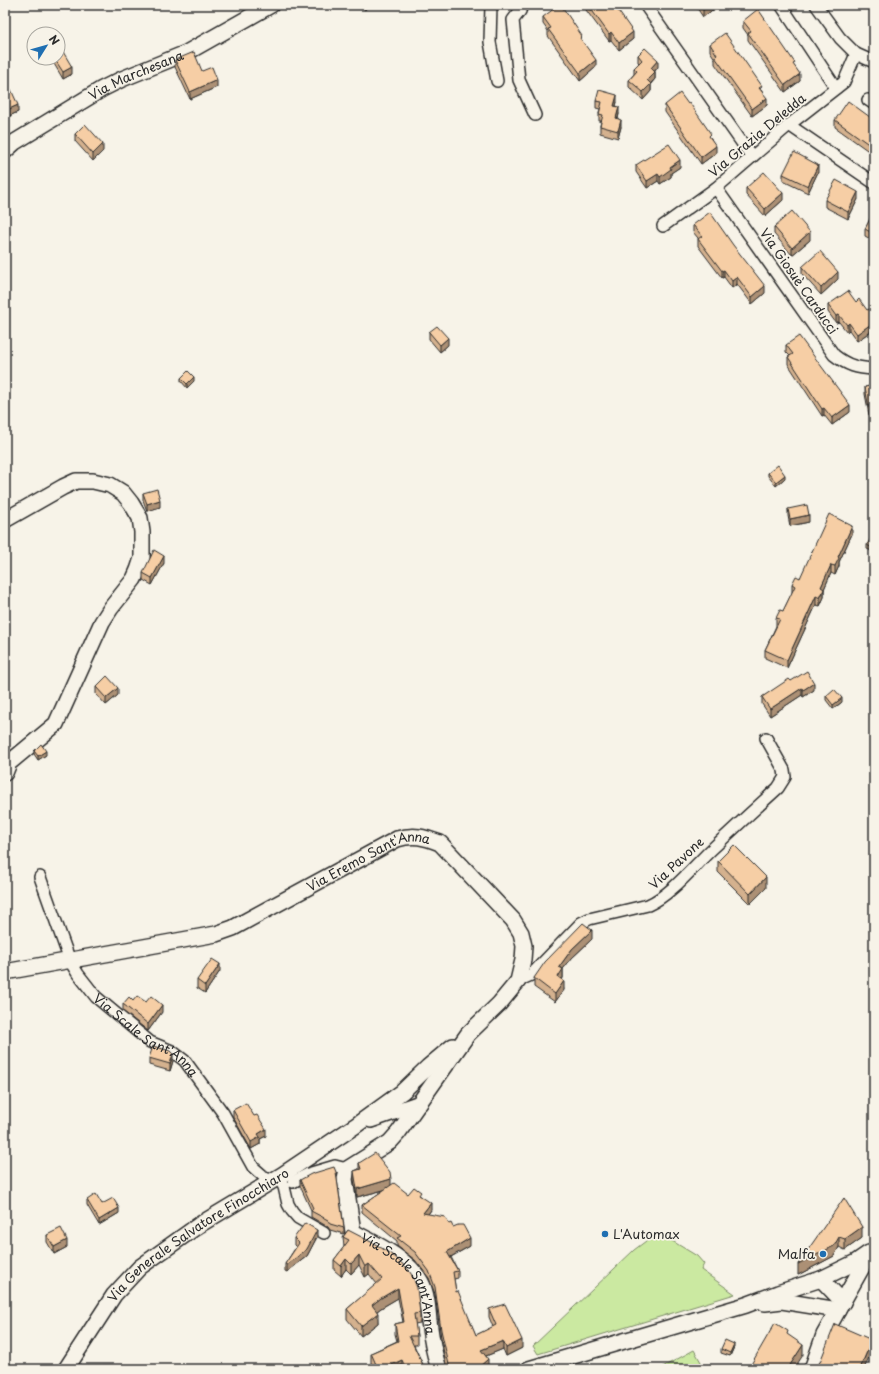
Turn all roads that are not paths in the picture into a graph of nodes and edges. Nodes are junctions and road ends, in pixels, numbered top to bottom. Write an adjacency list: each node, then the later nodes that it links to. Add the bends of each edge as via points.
1 (271, 5): 13 (street, Via Marchesana, via 186,53 102,89 15,142)
2 (491, 5): 9 (street, via 490,42)
3 (522, 5): 11 (street, via 513,20 519,80)
4 (646, 5): 14 (street)
5 (781, 5): 10 (street)
6 (816, 5): 7 (street, via 840,38)
7 (856, 54): 8 (street); 10 (street, Via Grazia Deledda, via 844,82)
8 (874, 62)
9 (497, 81)
10 (836, 88): 12 (street, Via Grazia Deledda)
11 (535, 115)
12 (789, 125): 14 (street, Via Grazia Deledda); 15 (street)
13 (5, 151)
14 (752, 157): 16 (street, Via Grazia Deledda)
15 (874, 183)
16 (716, 188): 17 (street, Via Grazia Deledda); 18 (street, Via Giosuè Carducci, via 834,355 854,367)
17 (663, 226)
18 (874, 369)
19 (5, 520): 21 (street, via 76,480 110,485 123,493 140,518 142,558 134,579 102,622 56,724 9,763)
20 (766, 738): 25 (street, Via Pavone, via 784,770 785,777 778,788 668,893 648,905 581,922 531,975)
21 (5, 772)
22 (40, 878): 23 (street, Via Scale Sant'Anna)
23 (70, 961): 24 (street, Via Eremo Sant'Anna); 25 (street, Via Eremo Sant'Anna, via 200,938 234,928 397,839 410,836 429,838 440,843 513,920 521,933 524,946); 31 (street, Via Scale Sant'Anna, via 96,997 150,1042 172,1051 185,1061 223,1113 253,1167)
24 (5, 972)
25 (518, 981): 26 (street, Via Eremo Sant'Anna)
26 (468, 1034): 27 (street); 28 (street, Via Eremo Sant'Anna)
27 (402, 1092): 28 (street, via 409,1092); 29 (street)
28 (420, 1103): 29 (street); 30 (street, Via Eremo Sant'Anna, via 390,1142)
29 (355, 1126): 31 (street, Via Generale Salvatore Finocchiaro)
30 (347, 1168): 32 (street, via 335,1166 308,1174); 39 (street, Via Scale Sant'Anna, via 345,1179 353,1232 388,1251 411,1269 422,1283)
31 (274, 1179): 33 (street, via 284,1186 288,1204 298,1218); 38 (street, Via Generale Salvatore Finocchiaro, via 199,1225 140,1267 114,1295)
32 (293, 1182)
33 (324, 1233)
34 (872, 1250): 35 (street, via 856,1262); 37 (street)
35 (821, 1279): 36 (street); 37 (street)
36 (746, 1304): 37 (street, via 782,1301); 40 (street)
37 (841, 1306): 41 (street, via 824,1335)
38 (66, 1369)
39 (439, 1369)
40 (529, 1369)
41 (812, 1369)

